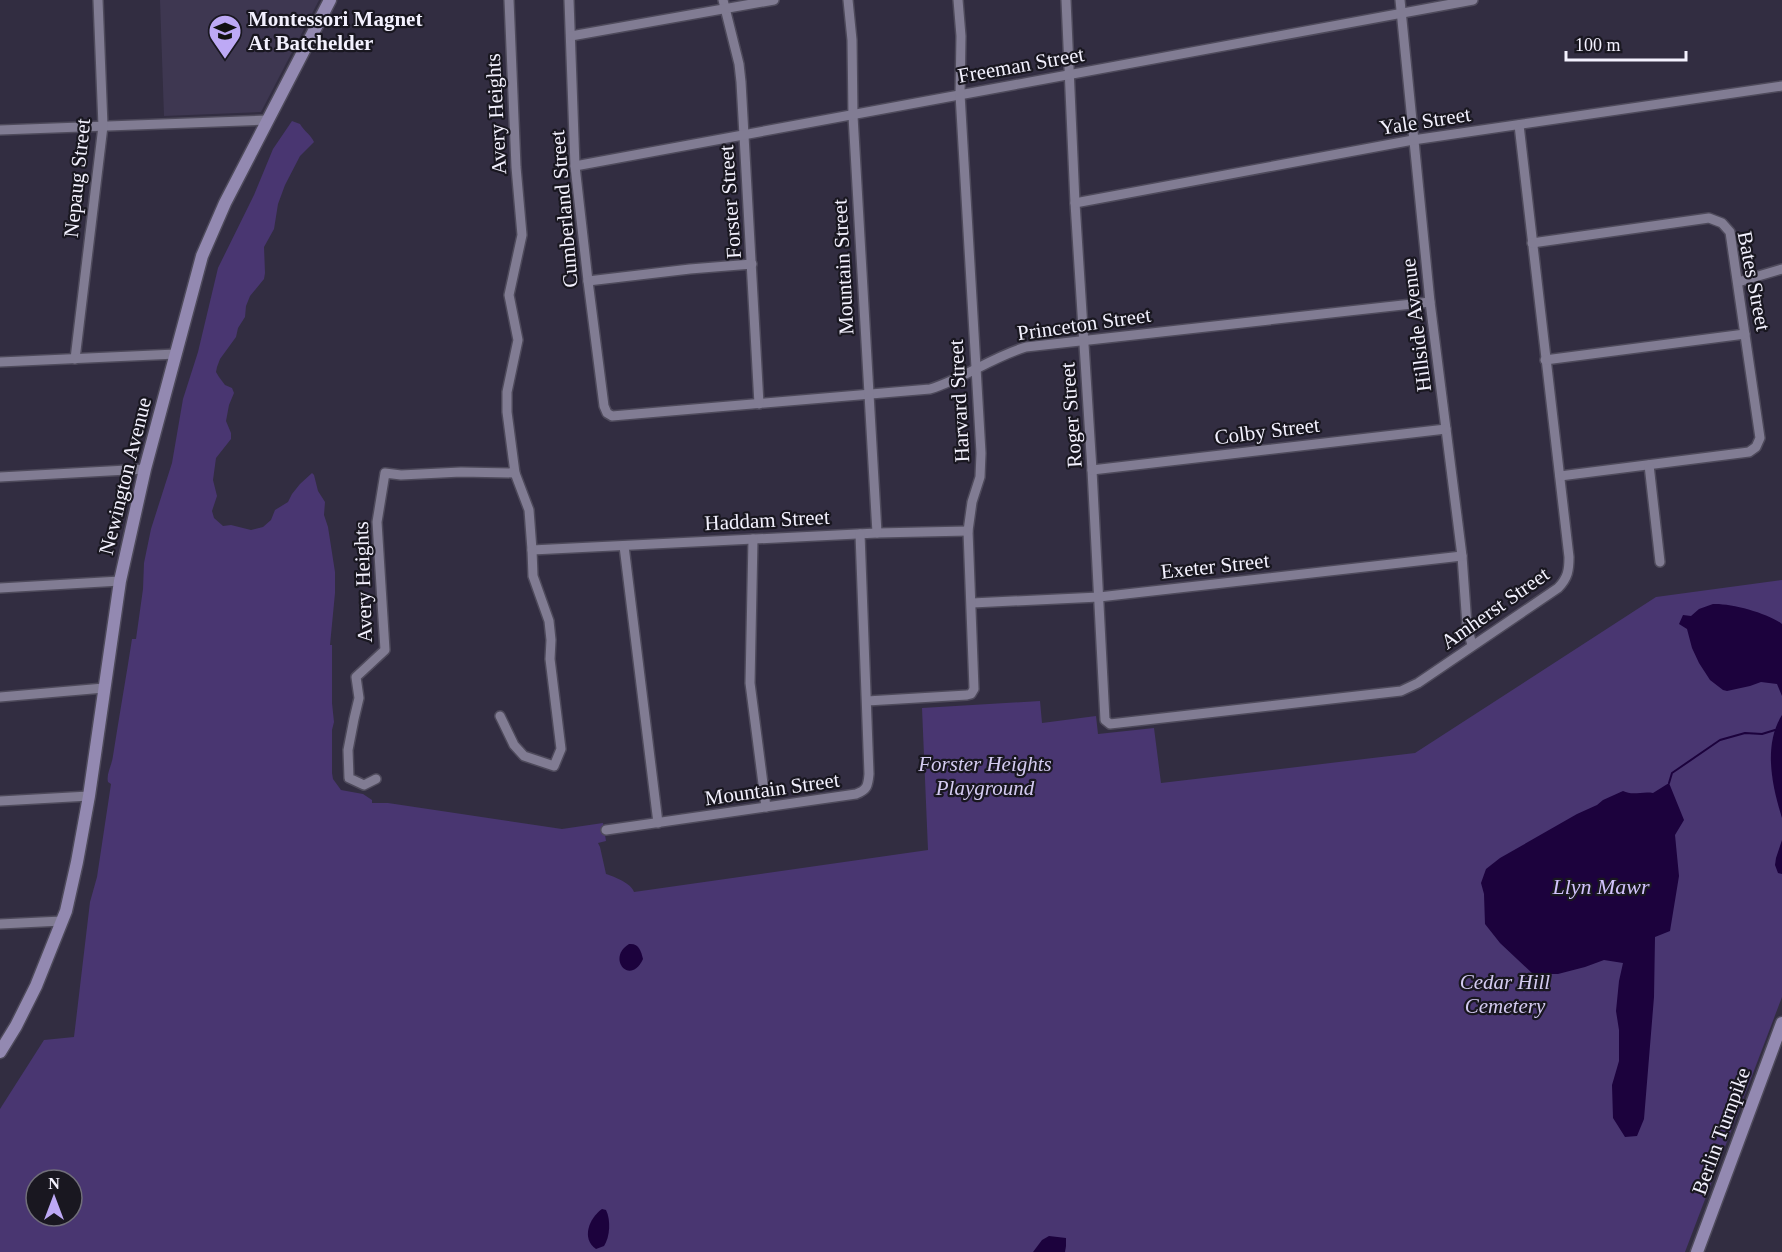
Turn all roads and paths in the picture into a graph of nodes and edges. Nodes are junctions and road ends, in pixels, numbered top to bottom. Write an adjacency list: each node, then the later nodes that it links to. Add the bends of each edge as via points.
1 (98, 0): 20 (street, Nepaug Street)
2 (330, 0): 18 (main road, Newington Avenue)
3 (509, 0): 46 (street, Avery Heights, via 522,236 509,295 518,340 507,392)
4 (569, 0): 13 (street, Cumberland Street)
5 (774, 0): 11 (street)
6 (849, 0): 17 (street, Mountain Street)
7 (958, 0): 16 (street, Harvard Street, via 962,36)
8 (1066, 0): 14 (street, Roger Street)
9 (1400, 0): 12 (street, Hillside Avenue)
10 (1473, 0): 12 (street, Freeman Street)
11 (724, 4): 13 (street); 22 (street, Forster Street, via 739,64)
12 (1401, 12): 14 (street, Freeman Street); 23 (street, Hillside Avenue)
13 (571, 36): 24 (street, Cumberland Street)
14 (1070, 74): 16 (street, Freeman Street); 25 (street, Roger Street)
15 (1782, 86): 19 (street, Yale Street)
16 (960, 94): 17 (street, Freeman Street); 38 (street, Harvard Street)
17 (853, 116): 22 (street, Freeman Street); 39 (street, Mountain Street)
18 (267, 120): 20 (street); 34 (main road, Newington Avenue, via 210,234)
19 (1520, 125): 23 (street, Yale Street); 26 (street, Amherst Street)
20 (103, 126): 21 (street); 35 (street, Nepaug Street)
21 (0, 130)
22 (743, 135): 24 (street, Freeman Street); 27 (street, Forster Street)
23 (1413, 140): 25 (street, Yale Street); 31 (street, Hillside Avenue)
24 (575, 166): 29 (street, Cumberland Street)
25 (1075, 203): 33 (street, Roger Street)
26 (1532, 243): 30 (street, Bates Street, via 1709,218 1722,223 1730,232); 36 (street, Amherst Street)
27 (752, 264): 29 (street); 40 (street, Forster Street)
28 (1782, 269): 30 (street)
29 (588, 281): 41 (street, Cumberland Street)
30 (1738, 282): 32 (street, Bates Street)
31 (1431, 302): 33 (street, Princeton Street); 42 (street, Hillside Avenue)
32 (1746, 334): 36 (street); 43 (street, Bates Street, via 1760,438 1756,447 1749,452)
33 (1083, 341): 38 (street, Princeton Street, via 1026,347); 45 (street, Roger Street)
34 (176, 354): 35 (street); 44 (main road, Newington Avenue)
35 (75, 358): 37 (street)
36 (1545, 360): 47 (street, Amherst Street)
37 (0, 362)
38 (976, 368): 39 (street, Princeton Street, via 930,389); 49 (street, Harvard Street, via 980,477)
39 (868, 394): 40 (street, Princeton Street); 50 (street, Mountain Street)
40 (759, 404): 41 (street, Princeton Street, via 612,416)
41 (607, 413)
42 (1446, 429): 45 (street, Colby Street); 55 (street, Hillside Avenue)
43 (1649, 465): 47 (street, Bates Street); 56 (street)
44 (146, 469): 48 (street); 57 (main road, Newington Avenue)
45 (1092, 470): 59 (street, Roger Street)
46 (515, 473): 54 (street, Avery Heights, via 529,510); 67 (street, Avery Heights, via 385,473 377,522 385,650 356,677 359,698 348,750 350,778 364,785)
47 (1560, 476): 61 (street, Amherst Street, via 1569,557 1566,580)
48 (0, 477)
49 (968, 531): 50 (street, Haddam Street); 60 (street, Harvard Street)
50 (877, 533): 51 (street, Haddam Street)
51 (860, 534): 52 (street, Haddam Street); 64 (street, Mountain Street)
52 (753, 539): 53 (street, Haddam Street); 70 (street, via 750,683)
53 (624, 546): 54 (street, Haddam Street); 71 (street)
54 (532, 550): 65 (street, Avery Heights, via 533,576 549,621 551,640 561,749 554,765 524,756)
55 (1462, 556): 59 (street, Exeter Street); 61 (street, Hillside Avenue)
56 (1660, 562)
57 (120, 581): 58 (street); 62 (main road, Newington Avenue)
58 (0, 588)
59 (1099, 597): 60 (street, Exeter Street); 66 (street, Roger Street)
60 (972, 603): 64 (street, Harvard Street, via 975,686 971,694)
61 (1472, 645): 66 (street, Amherst Street, via 1418,684 1401,691 1110,724)
62 (104, 688): 63 (street); 68 (main road, Newington Avenue)
63 (0, 697)
64 (867, 701): 70 (street, Mountain Street, via 869,774 865,791)
65 (500, 716)
66 (1105, 720)
67 (376, 779)
68 (89, 796): 69 (street); 73 (main road, Newington Avenue)
69 (0, 801)
70 (766, 807): 71 (street, Mountain Street)
71 (658, 823): 72 (street, Mountain Street)
72 (606, 830)
73 (62, 921): 74 (street); 76 (main road, Newington Avenue, via 36,986)
74 (0, 924)
75 (1782, 1023): 77 (main road, Berlin Turnpike)
76 (0, 1052)
77 (1697, 1252)

